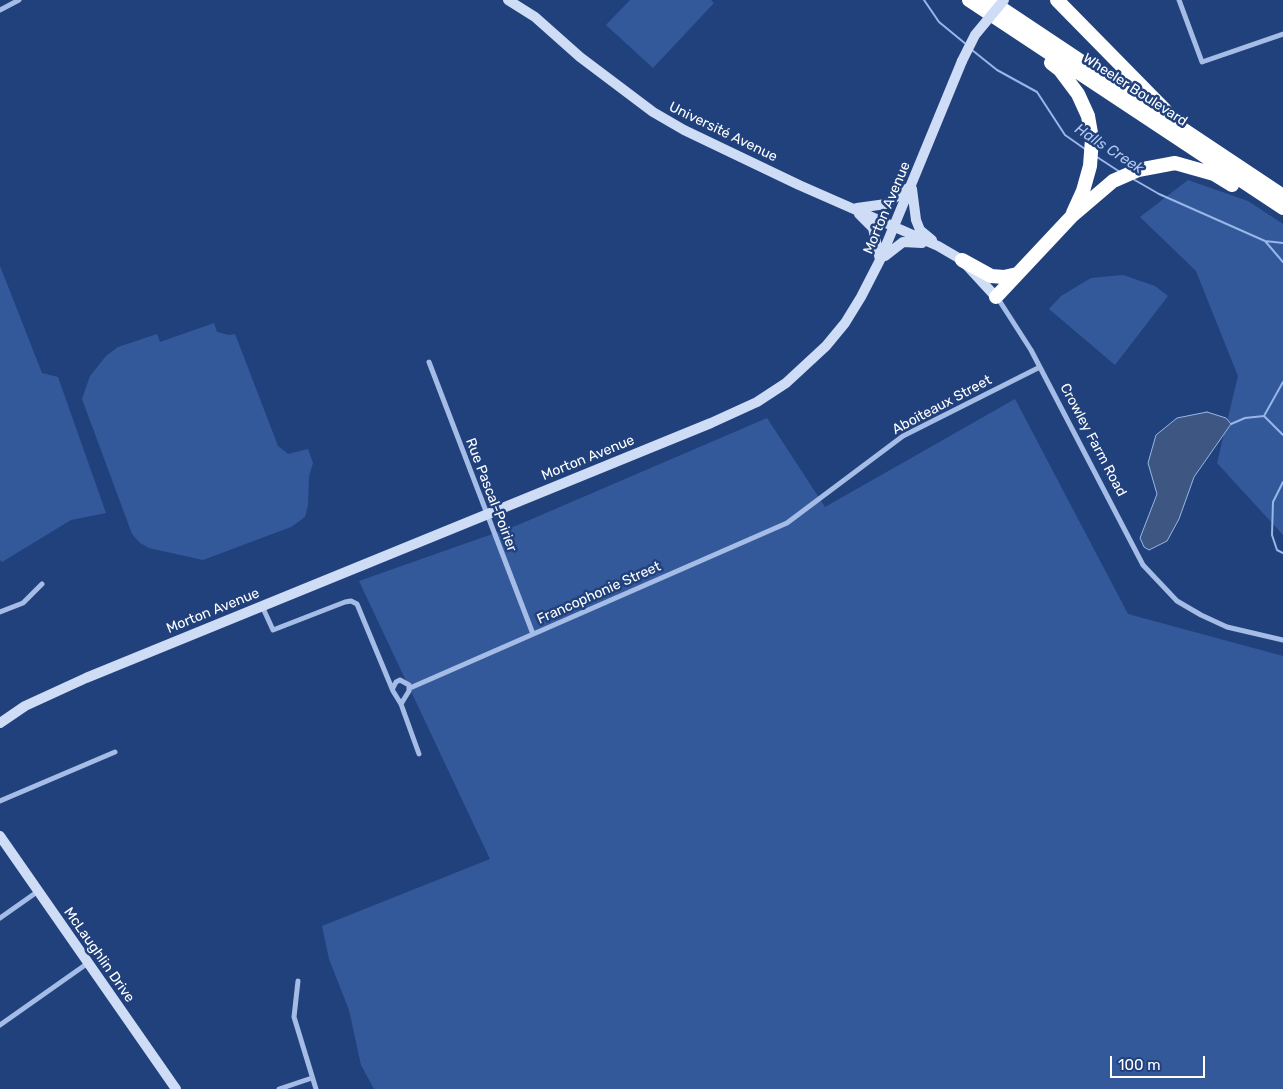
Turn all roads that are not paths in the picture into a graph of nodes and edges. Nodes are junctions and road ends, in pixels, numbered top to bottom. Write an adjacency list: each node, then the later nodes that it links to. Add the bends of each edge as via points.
1 (508, 0): 15 (street, Université Avenue, via 535,17 607,79 653,112 710,143)
2 (960, 0): 17 (highway, via 1060,70 1078,94 1088,116 1092,139 1090,166)
3 (968, 0): 14 (highway, Wheeler Boulevard)
4 (1004, 0): 8 (street, Morton Avenue, bridge)
5 (1179, 0): 10 (street, via 1202,62)
6 (20, 1): 9 (street)
7 (1059, 2): 12 (highway, via 1169,114)
8 (992, 5): 11 (street, Morton Avenue, bridge, via 962,61); 13 (highway, Wheeler Boulevard)
9 (0, 10)
10 (1283, 34)
11 (912, 185): 15 (street, via 886,204); 18 (street, Morton Avenue); 19 (street, via 920,230)
12 (1283, 191)
13 (1283, 196)
14 (1283, 208)
15 (853, 209): 18 (street, Université Avenue); 20 (street, via 873,228)
16 (1283, 213): 17 (highway, via 1214,174 1175,164 1138,170 1113,181)
17 (1072, 216): 22 (highway)
18 (894, 226): 19 (street, Crowley Farm Road); 20 (street, Morton Avenue)
19 (938, 246): 20 (street, via 903,242); 21 (street, Crowley Farm Road)
20 (880, 260): 26 (street, Morton Avenue, via 845,323 826,346 786,383 757,402)
21 (962, 260): 22 (highway, via 991,276); 23 (street, Crowley Farm Road)
22 (1017, 274): 23 (highway)
23 (996, 297): 25 (street, Crowley Farm Road)
24 (428, 362): 26 (street, Rue Pascal-Poirier)
25 (1040, 367): 27 (street, Aboiteaux Street, via 903,436); 32 (street, Crowley Farm Road, via 1143,565 1177,600 1201,615 1227,627)
26 (486, 514): 29 (street, Morton Avenue); 31 (street, Rue Pascal-Poirier)
27 (787, 523): 31 (street, Francophonie Street)
28 (42, 584): 30 (street, via 23,603)
29 (262, 606): 33 (street, via 273,630 345,602 355,602); 38 (street, Morton Avenue, via 55,691)
30 (0, 612)
31 (533, 634): 34 (street, Francophonie Street)
32 (1283, 640)
33 (393, 682): 34 (street, via 400,680); 35 (street)
34 (408, 685): 36 (street)
35 (398, 696): 36 (street); 37 (street)
36 (405, 696): 37 (street)
37 (401, 704): 40 (street)
38 (0, 723)
39 (115, 752): 41 (street)
40 (420, 754)
41 (0, 801)
42 (0, 836): 43 (street, McLaughlin Drive)
43 (37, 892): 44 (street); 45 (street, McLaughlin Drive)
44 (0, 918)
45 (88, 963): 47 (street); 49 (street, McLaughlin Drive)
46 (298, 982): 48 (street, via 294,1017)
47 (0, 1025)
48 (312, 1078): 50 (street); 51 (street)
49 (176, 1089)
50 (279, 1089)
51 (316, 1089)

